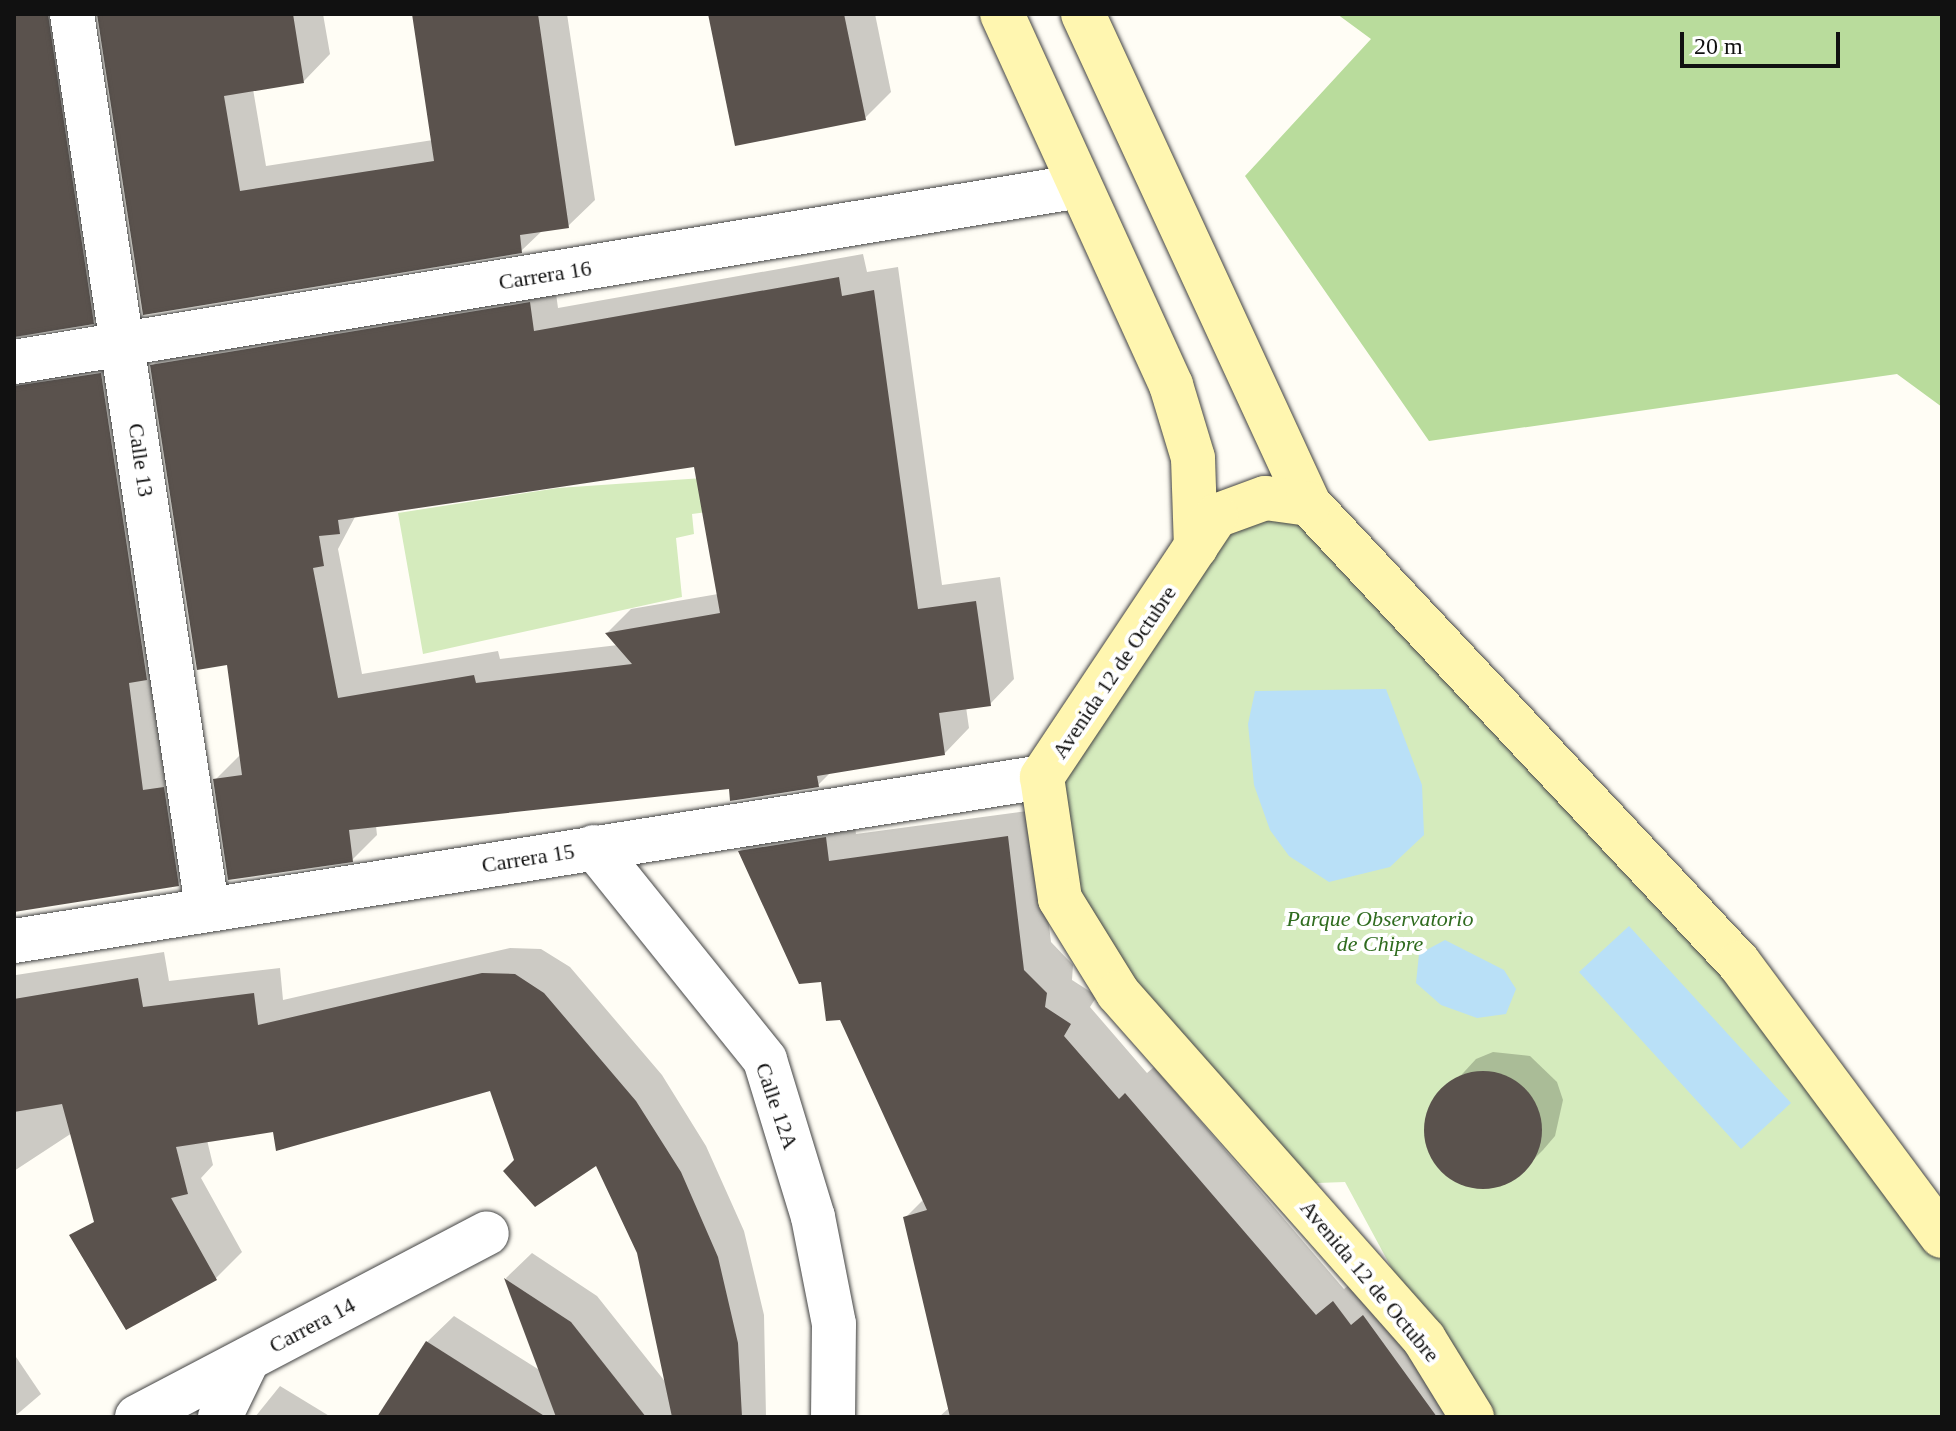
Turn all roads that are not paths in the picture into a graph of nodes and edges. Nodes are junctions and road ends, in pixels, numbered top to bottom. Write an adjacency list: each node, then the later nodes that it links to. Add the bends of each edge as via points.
1 (72, 14): 5 (street, Calle 13)
2 (1002, 14): 4 (main road)
3 (1083, 14): 7 (main road)
4 (1075, 187): 5 (street, Carrera 16); 8 (main road, via 1171,385 1193,458)
5 (124, 346): 6 (street, Carrera 16); 11 (street, Calle 13)
6 (14, 362)
7 (1309, 504): 8 (main road, Avenida 12 de Octubre, via 1265,498 1233,506 1210,523); 14 (main road, via 1739,963)
8 (1196, 547): 9 (main road, Avenida 12 de Octubre)
9 (1042, 777): 10 (street, Carrera 15); 19 (main road, Avenida 12 de Octubre, via 1060,899 1118,993 1424,1339)
10 (594, 847): 11 (street, Carrera 15); 18 (street, Calle 12A, via 765,1060 813,1217 834,1324)
11 (207, 907): 12 (street, Carrera 15)
12 (14, 941)
13 (487, 1233): 15 (street, Carrera 14)
14 (1942, 1236)
15 (248, 1359): 16 (street, Carrera 14); 17 (street)
16 (137, 1417)
17 (220, 1417)
18 (833, 1417)
19 (1472, 1417)

